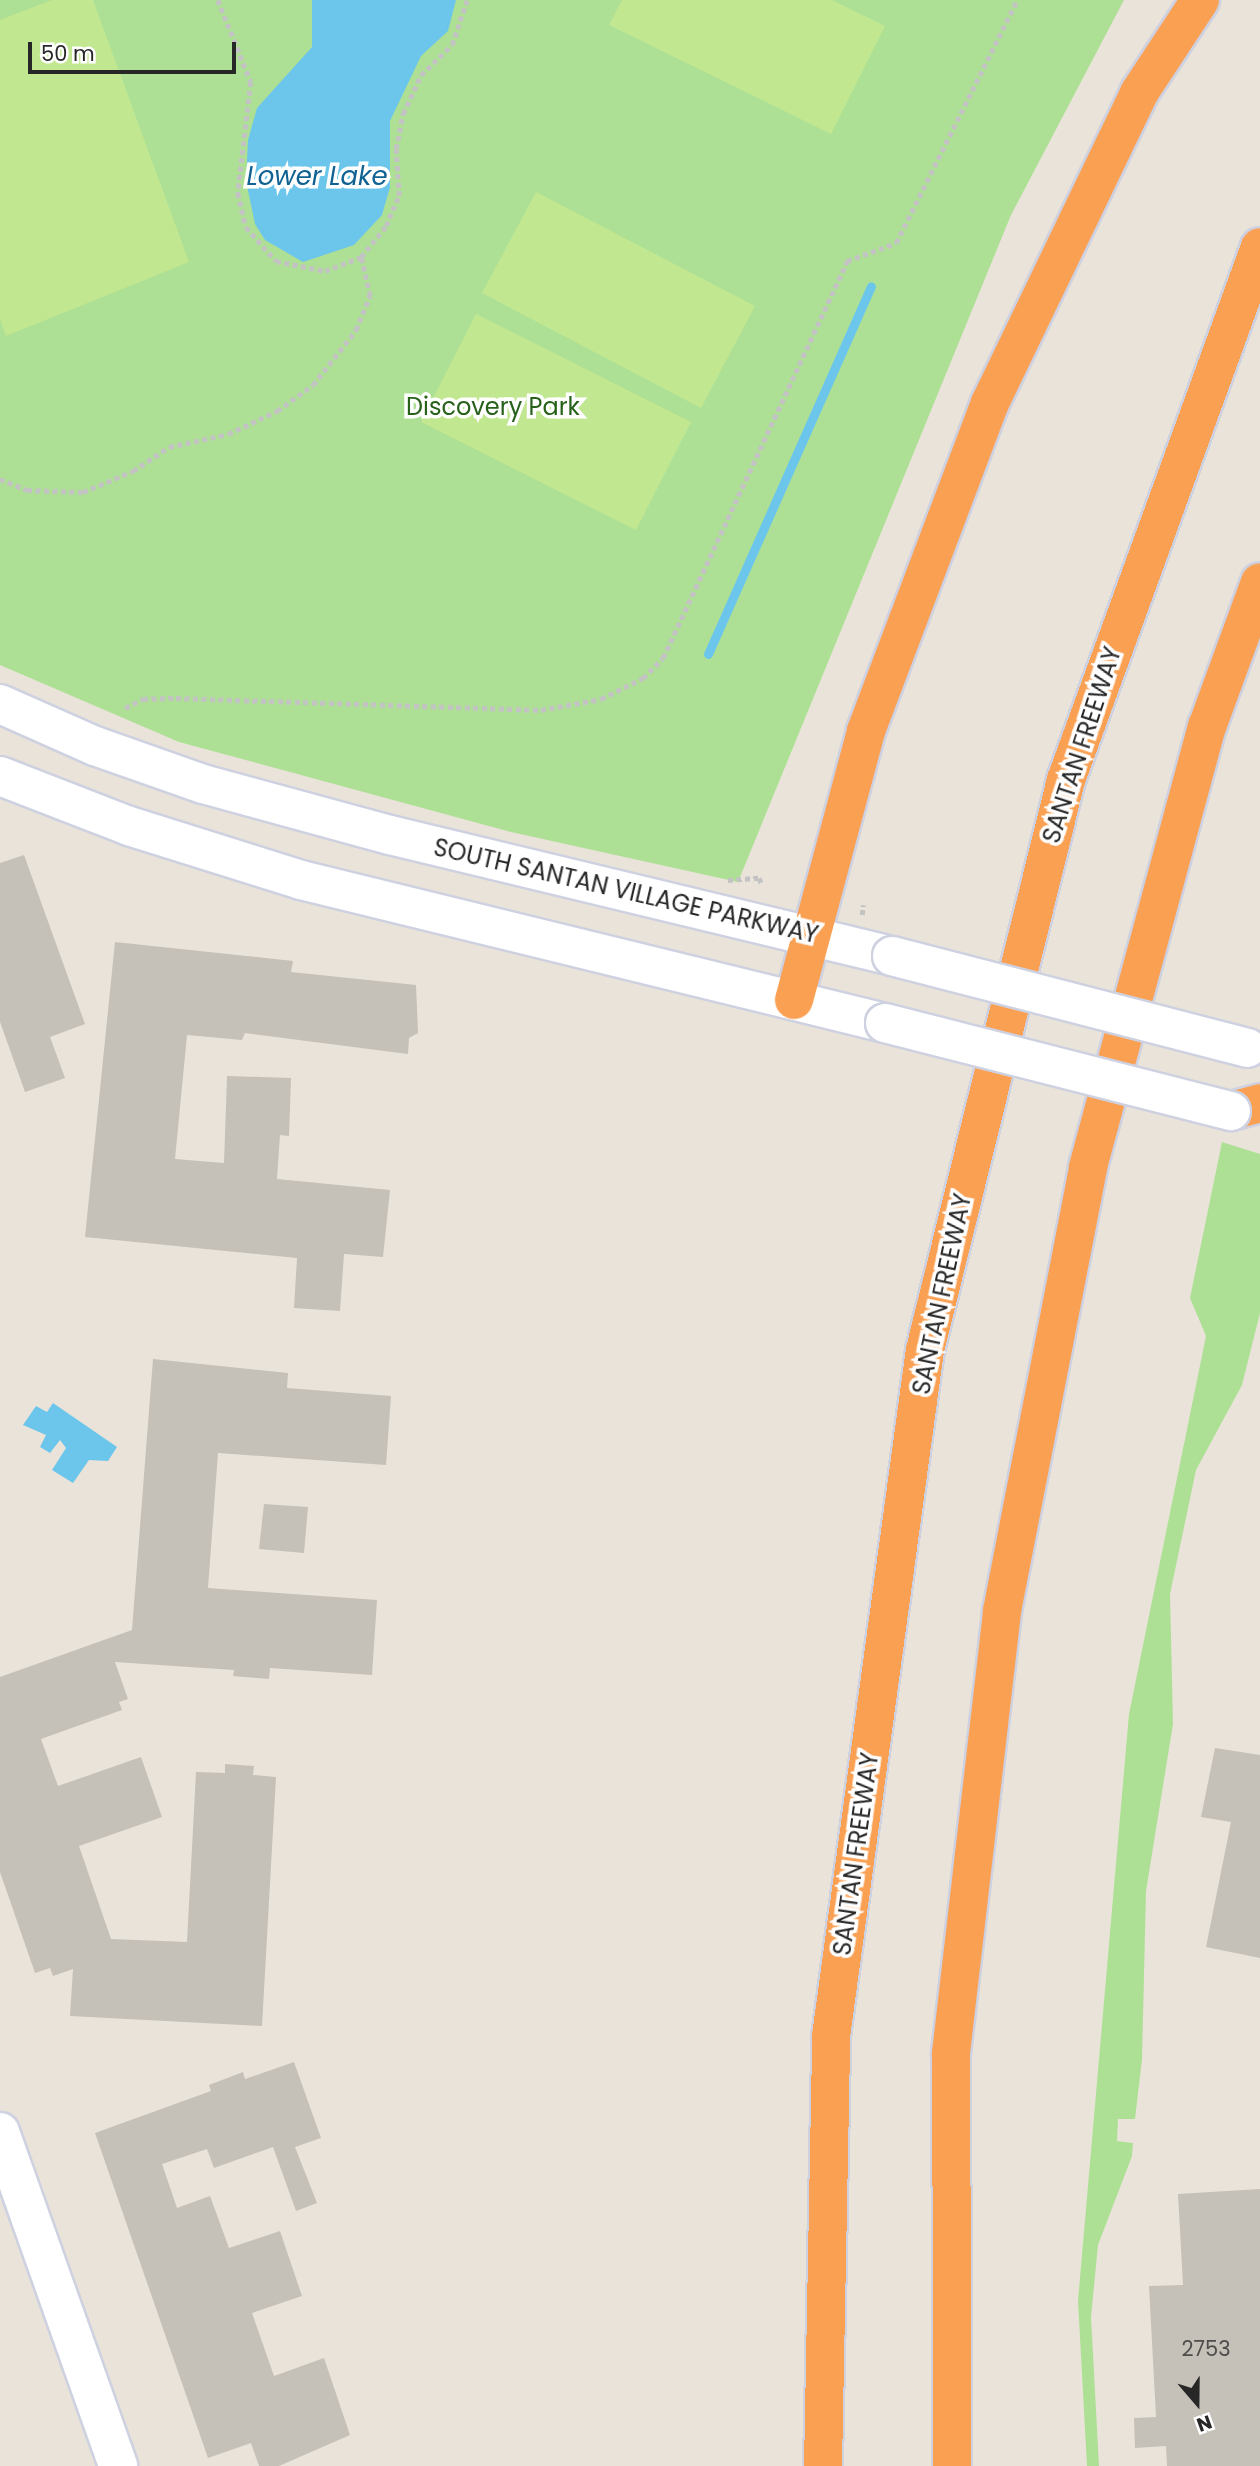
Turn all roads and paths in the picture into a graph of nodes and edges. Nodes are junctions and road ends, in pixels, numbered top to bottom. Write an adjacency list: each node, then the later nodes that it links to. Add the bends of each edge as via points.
1 (218, 0): 6 (path, via 251,82 238,193 246,227 276,261 307,271 325,271)
2 (467, 0): 6 (path, via 452,45 421,75 407,105 396,149 399,196 377,243)
3 (1017, 0): 10 (path, via 896,243 847,261 663,658 643,678 601,699 541,710 176,698 143,699)
4 (1200, 0): 14 (highway, via 1139,93 990,403 866,731)
5 (1260, 247): 20 (highway, SANTAN FREEWAY, via 1066,780 925,1350 831,2036)
6 (361, 257): 7 (path, via 370,296 356,330 313,385 277,411 229,434 169,447 133,471 83,492 27,490)
7 (0, 479)
8 (1260, 582): 21 (highway, via 1207,727 1088,1167 1002,1611 951,2053)
9 (0, 704): 14 (main road, SOUTH SANTAN VILLAGE PARKWAY, via 204,784 390,835)
10 (125, 708)
11 (0, 776): 15 (main road, via 129,826 301,880)
12 (723, 879): 13 (path, via 759,878)
13 (762, 884)
14 (811, 935): 15 (highway); 16 (main road, SOUTH SANTAN VILLAGE PARKWAY, bridge)
15 (794, 1000): 17 (main road, bridge)
16 (1254, 1050)
17 (1250, 1111)
18 (0, 2132): 19 (main road)
19 (118, 2466)
20 (823, 2466)
21 (952, 2466)

